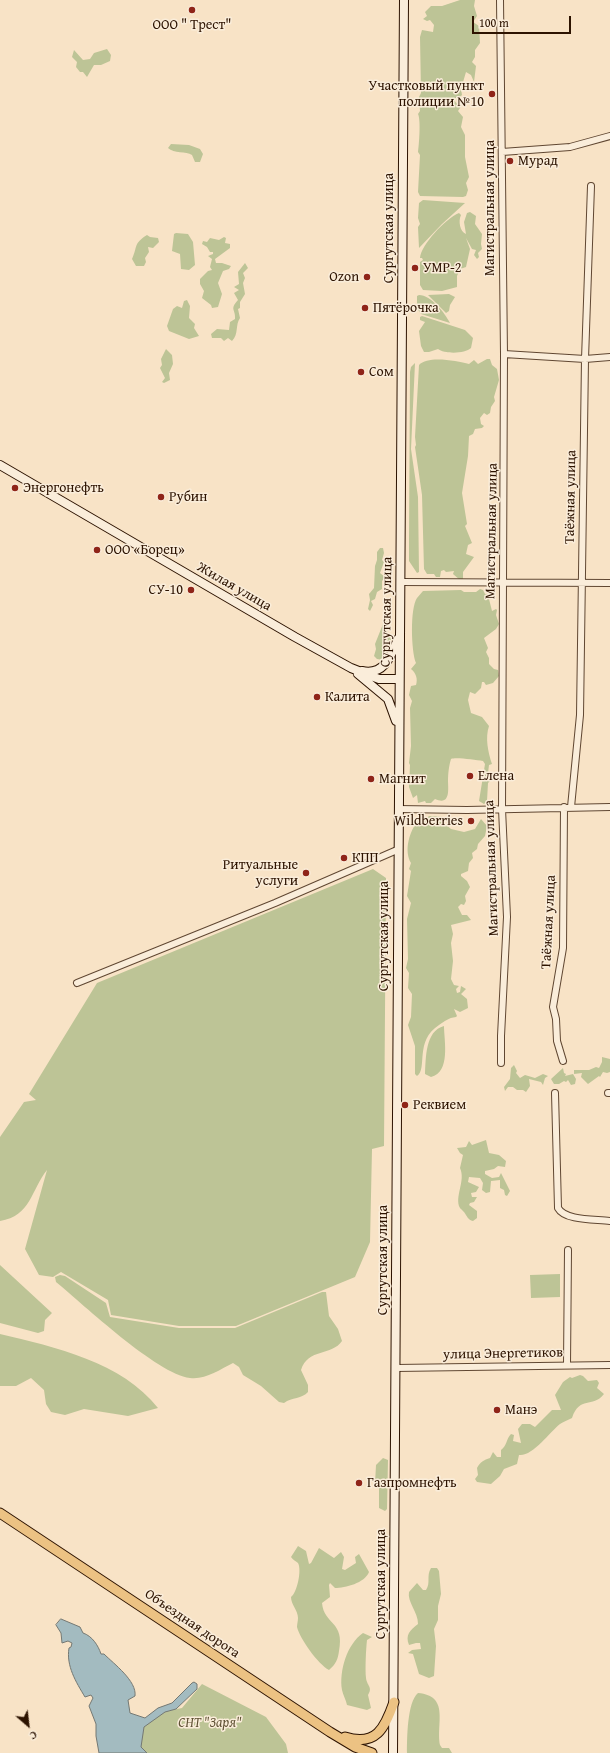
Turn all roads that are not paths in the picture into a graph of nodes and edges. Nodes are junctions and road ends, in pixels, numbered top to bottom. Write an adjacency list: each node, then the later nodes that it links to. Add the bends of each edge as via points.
1 (404, 0): 10 (main road, Сургутская улица)
2 (500, 0): 4 (street, Магистральная улица)
3 (610, 136): 4 (street, via 570,147)
4 (502, 152): 6 (street, Магистральная улица)
5 (591, 186): 8 (street, Таёжная улица)
6 (504, 354): 8 (street); 11 (street, Магистральная улица)
7 (610, 358): 8 (street)
8 (585, 359): 12 (street, Таёжная улица)
9 (0, 465): 15 (main road, Жилая улица)
10 (401, 582): 11 (street); 14 (main road, Сургутская улица)
11 (503, 582): 12 (street); 22 (street, Магистральная улица)
12 (581, 583): 13 (street); 19 (street, Таёжная улица, via 580,715)
13 (610, 583)
14 (400, 633): 15 (main road, via 391,656 382,668 369,672); 16 (main road, Сургутская улица)
15 (351, 668): 16 (main road, Жилая улица, via 379,679); 17 (main road, via 388,699)
16 (399, 679): 17 (main road, Сургутская улица)
17 (398, 731): 21 (main road, Сургутская улица)
18 (564, 807): 19 (street); 22 (street); 25 (street, Таёжная улица, via 562,948 553,1007 557,1041)
19 (571, 807): 20 (street)
20 (610, 807)
21 (398, 809): 22 (street); 23 (main road, Сургутская улица)
22 (502, 809): 26 (street, Магистральная улица, via 507,917)
23 (397, 850): 24 (street, via 275,903); 32 (main road, Сургутская улица)
24 (77, 983)
25 (563, 1061)
26 (501, 1063)
27 (555, 1093): 28 (street, via 558,1208 569,1217)
28 (610, 1221)
29 (568, 1250): 30 (street)
30 (567, 1365): 31 (street, улица Энергетиков); 32 (street, улица Энергетиков)
31 (610, 1365)
32 (396, 1368): 34 (main road, Сургутская улица)
33 (0, 1513): 35 (main road, Объездная дорога)
34 (394, 1702): 35 (main road, via 386,1725 373,1737 359,1740); 38 (main road, Сургутская улица)
35 (330, 1732): 36 (main road); 37 (main road, Объездная дорога, via 354,1747)
36 (358, 1753)
37 (372, 1753)
38 (393, 1753)

